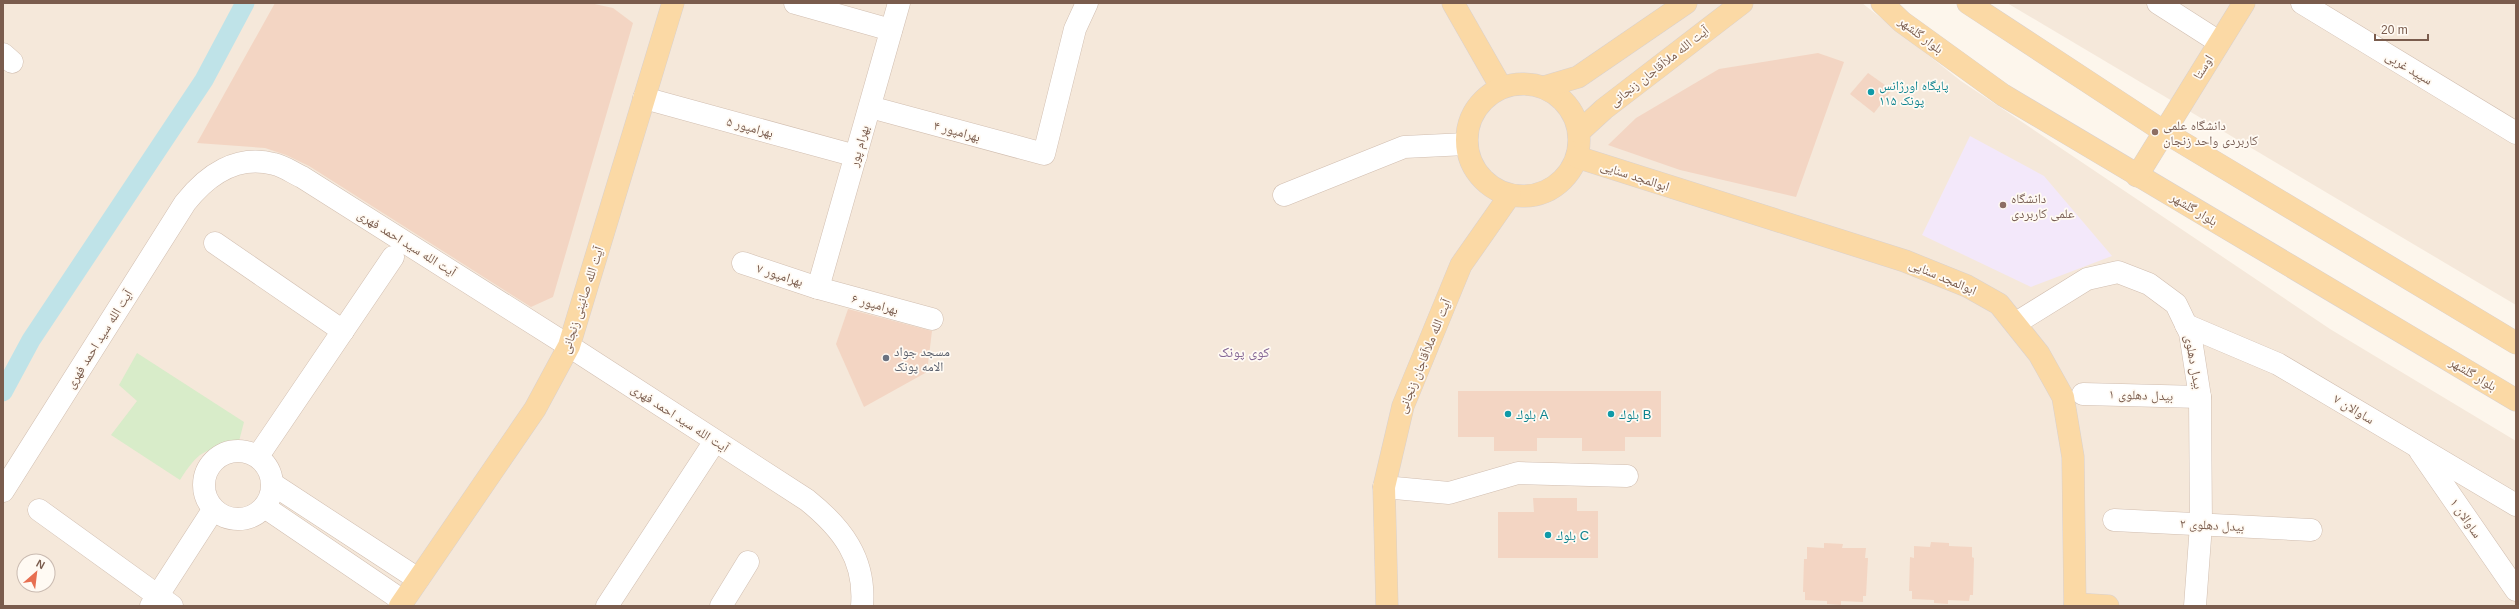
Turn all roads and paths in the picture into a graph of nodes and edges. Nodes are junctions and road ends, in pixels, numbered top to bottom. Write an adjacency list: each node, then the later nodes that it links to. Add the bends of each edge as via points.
1 (673, 3): 19 (main road, آیت الله صائینی زنجانی)
2 (795, 3): 15 (street)
3 (899, 3): 15 (street, بهرام پور)
4 (1087, 3): 20 (street, بهرامپور ۴, via 1075,28 1044,154)
5 (1453, 3): 17 (main road)
6 (1686, 3): 18 (main road, via 1578,77)
7 (1742, 3): 21 (main road, آیت الله ملاآقاجان زنجانی, via 1604,109)
8 (1868, 3): 14 (main road)
9 (1882, 3): 14 (main road, بلوار گلشهر)
10 (1968, 3): 22 (main road)
11 (2158, 3): 16 (street)
12 (2244, 3): 16 (main road, اوستا)
13 (2302, 3): 23 (street, سپید غربی)
14 (1902, 22): 27 (main road, بلوار گلشهر, via 2003,95)
15 (891, 30): 20 (street, بهرام پور)
16 (2219, 42): 22 (main road, اوستا)
17 (1501, 87): 18 (main road, via 1515,83); 24 (main road, via 1488,94 1471,116 1466,130)
18 (1544, 87): 21 (main road, via 1567,105 1575,118)
19 (644, 98): 25 (street, بهرامپور ۵); 39 (main road, آیت الله صائینی زنجانی)
20 (870, 107): 25 (street, بهرام پور)
21 (1579, 132): 26 (main road)
22 (2163, 132): 27 (main road, اوستا); 38 (main road)
23 (2516, 133)
24 (1466, 144): 28 (street, via 1404,147); 29 (main road, via 1473,167 1488,185)
25 (856, 156): 33 (street, بهرام پور)
26 (1577, 157): 29 (main road, via 1571,170 1551,189 1531,195); 35 (main road, ابوالمجد سنایی, via 1905,261 1968,286 1999,304)
27 (2137, 176): 42 (main road, بلوار گلشهر)
28 (1284, 195)
29 (1510, 195): 48 (main road, آیت الله ملاآقاجان زنجانی, via 1461,266 1402,406)
30 (216, 243): 37 (street)
31 (394, 257): 37 (street)
32 (742, 263): 33 (street, بهرامپور ۷)
33 (818, 288): 34 (street, بهرامپور ۶)
34 (932, 319)
35 (2016, 323): 36 (street, بیدل دهلوی, via 2087,279 2118,272 2150,284 2176,304); 62 (main road, ابوالمجد سنایی, via 2040,354 2063,397 2073,457)
36 (2186, 325): 41 (street, بیدل دهلوی, via 2190,333); 44 (street, ساوالان ۷, via 2278,364)
37 (343, 331): 45 (street)
38 (2516, 342)
39 (569, 346): 43 (street, آیت الله سید احمد فهری); 49 (street, آیت الله سید احمد فهری, via 302,177 275,164 253,161 235,164 200,184 185,203); 58 (main road, آیت الله صائینی زنجانی, via 535,409)
40 (2083, 394): 41 (street, بیدل دهلوی ۱)
41 (2200, 397): 55 (street, بیدل دهلوی)
42 (2516, 400)
43 (715, 441): 63 (street); 65 (street, آیت الله سید احمد فهری, via 807,500 829,518 846,540 858,566 863,594)
44 (2416, 446): 50 (street, ساوالان ۷); 59 (street, ساوالان ۱)
45 (258, 456): 47 (street, via 269,468); 53 (street, via 238,450 218,456 206,472 204,492)
46 (1627, 476): 48 (street, via 1518,473 1449,494)
47 (274, 485): 51 (street); 58 (street)
48 (1384, 487): 66 (main road, آیت الله ملاآقاجان زنجانی)
49 (3, 491)
50 (2516, 504)
51 (266, 508): 53 (street, via 250,519 230,520); 61 (street)
52 (39, 510): 60 (street)
53 (213, 510): 60 (street)
54 (2114, 520): 55 (street, بیدل دهلوی ۲)
55 (2201, 525): 56 (street, بیدل دهلوی ۲); 68 (street, بیدل دهلوی)
56 (2311, 530)
57 (748, 562): 64 (street)
58 (418, 579): 61 (main road, آیت الله صائینی زنجانی)
59 (2516, 590)
60 (160, 603)
61 (401, 604)
62 (2075, 605): 67 (main road)
63 (607, 606)
64 (721, 606)
65 (862, 606)
66 (1387, 606)
67 (2108, 606)
68 (2194, 606)

